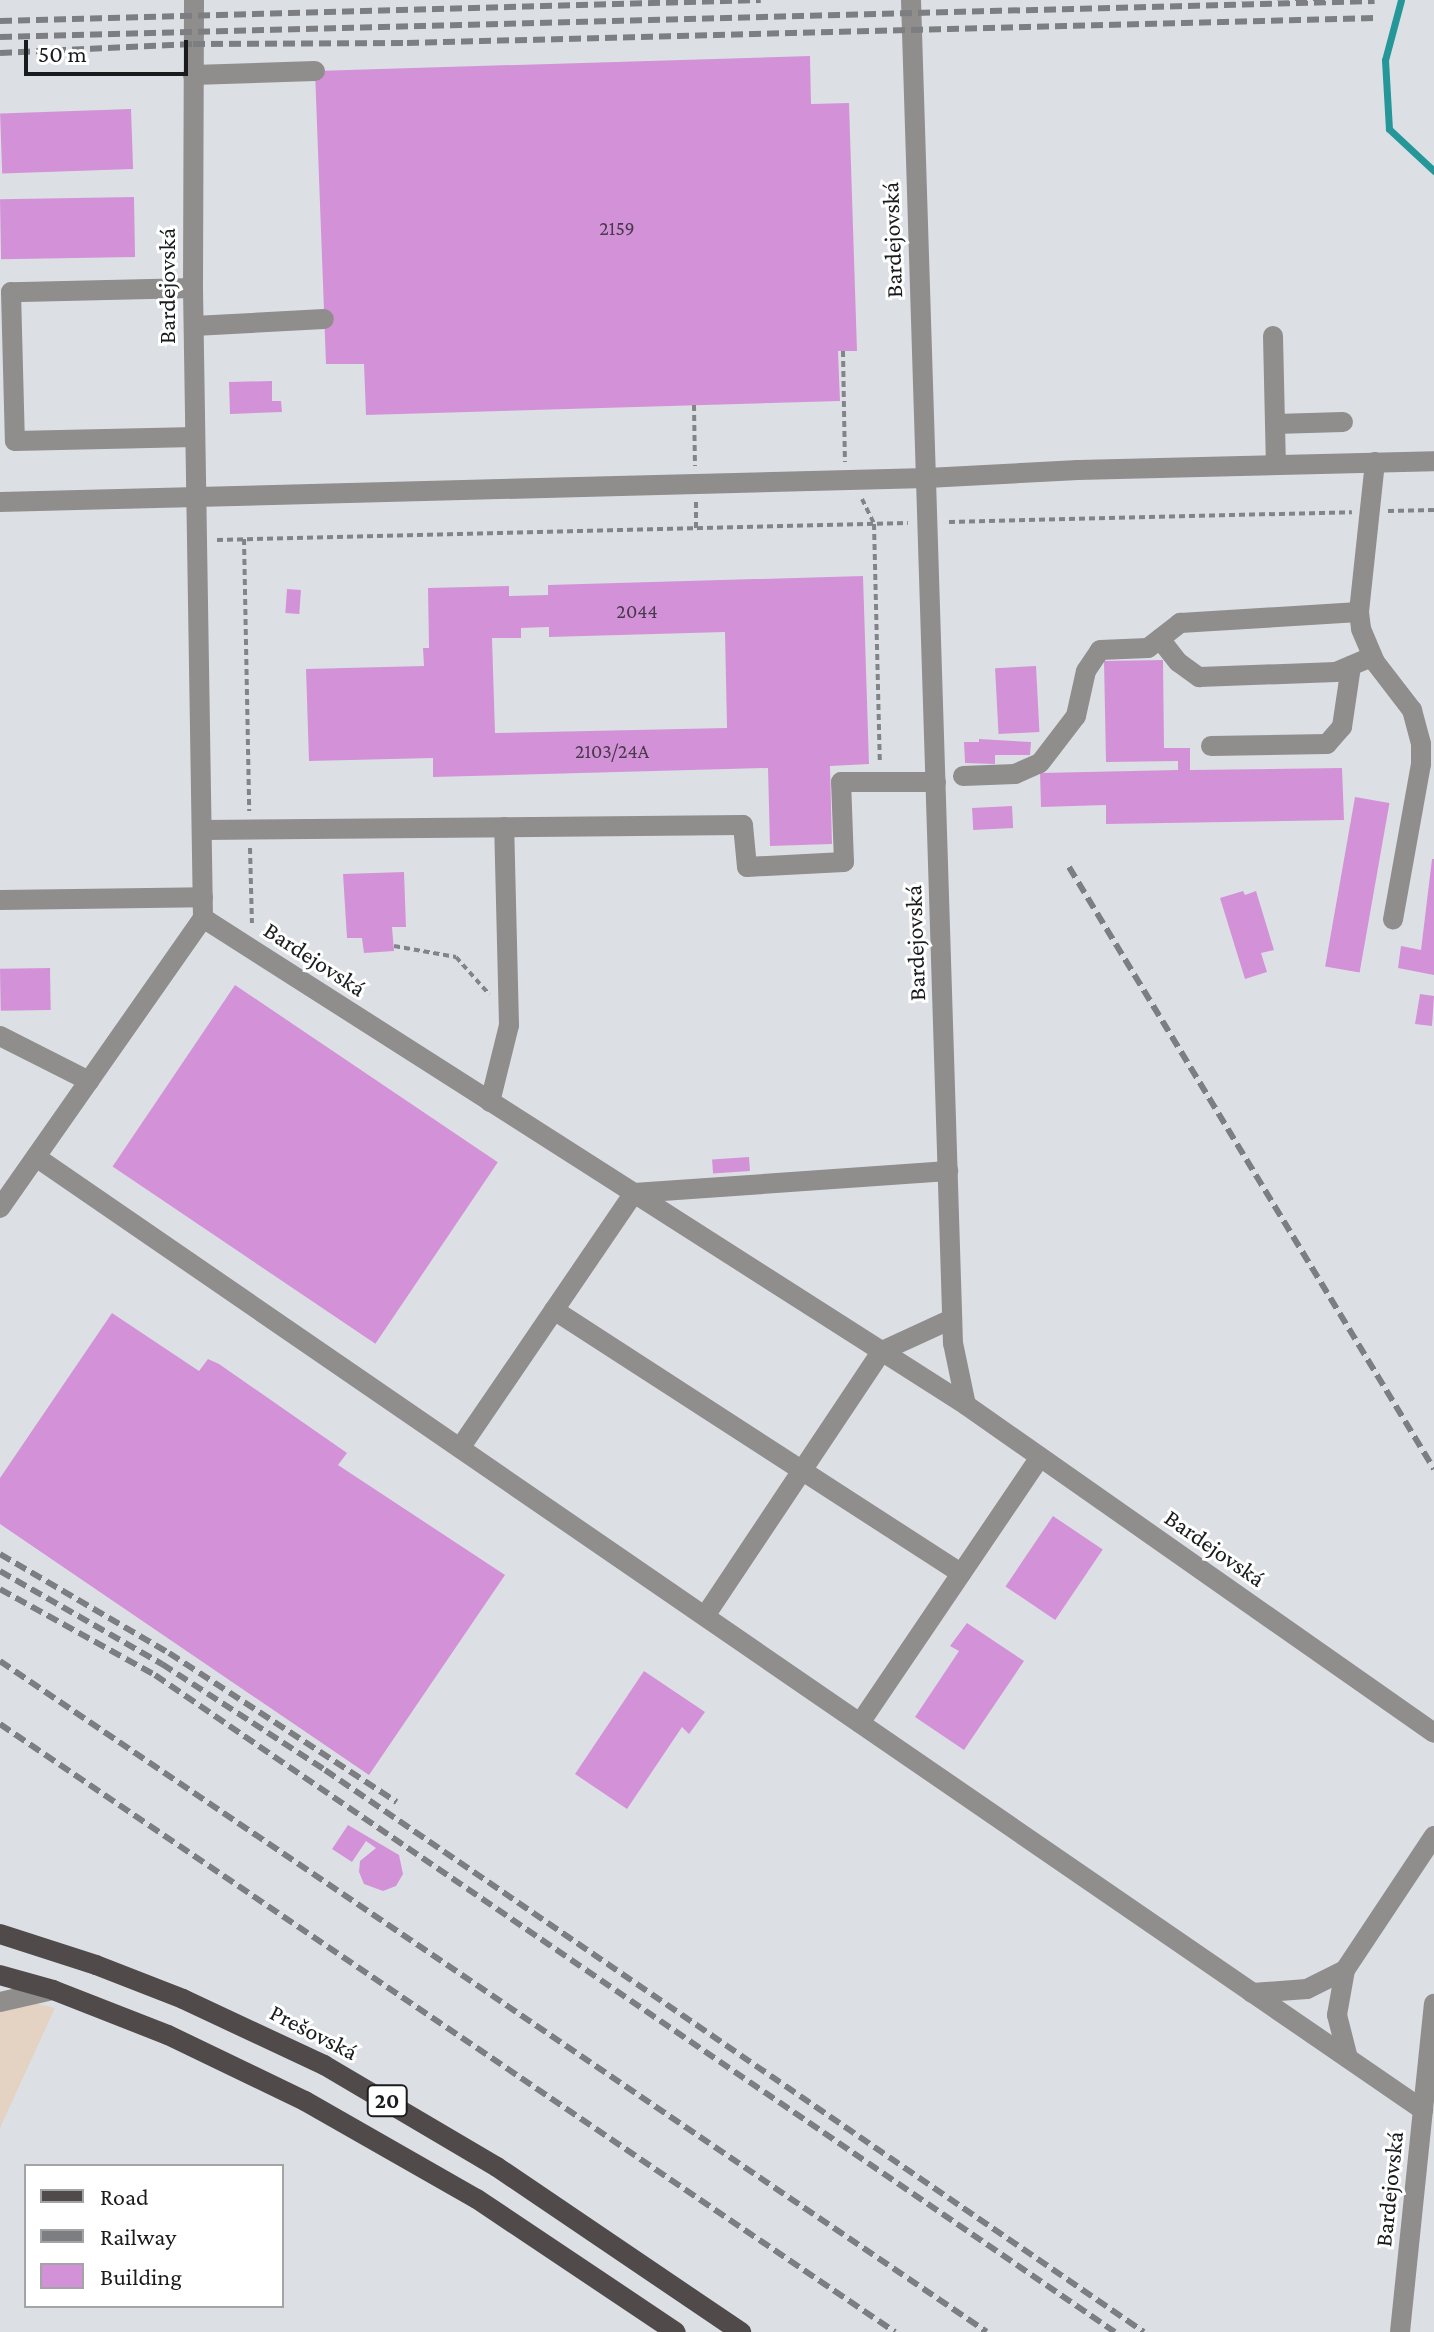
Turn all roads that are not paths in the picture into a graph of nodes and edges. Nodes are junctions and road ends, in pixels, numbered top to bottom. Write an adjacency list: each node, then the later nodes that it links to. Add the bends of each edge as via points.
1 (194, 0): 4 (street, Bardejovská)
2 (911, 0): 15 (street, Bardejovská)
3 (315, 71): 4 (street)
4 (193, 75): 5 (street, Bardejovská)
5 (193, 288): 7 (street, Bardejovská); 11 (street, via 11,292 15,441)
6 (324, 319): 7 (street)
7 (194, 326): 11 (street, Bardejovská)
8 (1273, 336): 10 (street)
9 (1343, 422): 10 (street)
10 (1275, 424): 14 (street)
11 (195, 437): 16 (street, Bardejovská)
12 (1434, 461): 13 (street)
13 (1375, 462): 14 (street); 18 (street)
14 (1276, 465): 15 (street)
15 (927, 478): 16 (street); 25 (street, Bardejovská)
16 (196, 497): 17 (street); 27 (street, Bardejovská)
17 (0, 502)
18 (1359, 612): 19 (street, via 1180,623); 20 (street)
19 (1160, 639): 21 (street, via 1199,677 1336,672); 24 (street, via 1148,648 1100,650 1086,671 1076,716 1040,763 1015,774)
20 (1372, 657): 21 (street); 23 (street, via 1412,710)
21 (1351, 666): 22 (street, via 1342,727 1327,744)
22 (1211, 746)
23 (1428, 756): 31 (street)
24 (963, 776)
25 (936, 782): 26 (street, via 841,782 844,862 747,867 743,825); 36 (street, Bardejovská)
26 (504, 827): 27 (street); 34 (street, via 509,1017)
27 (202, 830): 28 (street, Bardejovská)
28 (203, 897): 29 (street); 30 (street, Bardejovská)
29 (0, 900)
30 (203, 918): 33 (street); 34 (street, Bardejovská)
31 (1393, 919)
32 (0, 1036): 33 (street)
33 (89, 1081): 35 (street)
34 (490, 1102): 37 (street, Bardejovská)
35 (36, 1157): 38 (street); 43 (street)
36 (948, 1171): 37 (street); 40 (street, Bardejovská)
37 (634, 1193): 39 (street); 41 (street, Bardejovská)
38 (0, 1208)
39 (554, 1310): 43 (street); 45 (street)
40 (952, 1319): 41 (street); 42 (street, Bardejovská)
41 (882, 1351): 42 (street, Bardejovská); 45 (street)
42 (966, 1405): 44 (street, Bardejovská)
43 (460, 1448): 47 (street)
44 (1040, 1457): 46 (street); 49 (street, Bardejovská)
45 (802, 1470): 46 (street); 47 (street)
46 (961, 1573): 48 (street)
47 (705, 1616): 48 (street)
48 (860, 1723): 55 (street)
49 (1434, 1733)
50 (1434, 1836): 52 (street)
51 (0, 1934): 61 (main road, Prešovská / 20, via 183,1999 324,2065 497,2167)
52 (1345, 1970): 55 (street, via 1307,1989); 58 (street, via 1337,2015)
53 (0, 1975): 54 (main road, 20)
54 (53, 1990): 56 (street); 60 (main road, 20, via 212,2055 368,2135 477,2199)
55 (1252, 1993): 58 (street)
56 (0, 2002)
57 (1434, 2004): 59 (street, Bardejovská)
58 (1348, 2058): 59 (street)
59 (1423, 2110): 62 (street, Bardejovská)
60 (676, 2332)
61 (741, 2332)
62 (1400, 2332)

